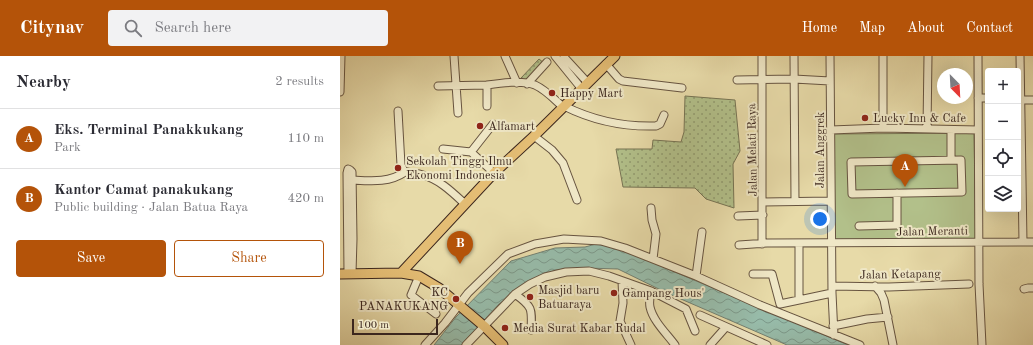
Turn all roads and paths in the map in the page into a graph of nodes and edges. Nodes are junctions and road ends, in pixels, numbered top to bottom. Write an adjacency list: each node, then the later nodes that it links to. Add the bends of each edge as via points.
1 (341, 56): 31 (street)
2 (454, 56): 25 (street)
3 (505, 56): 15 (street)
4 (615, 56): 14 (main road)
5 (762, 56): 20 (street, Jalan Melati Raya)
6 (794, 56): 18 (street)
7 (830, 56): 21 (street, Jalan Anggrek)
8 (883, 56): 43 (street)
9 (928, 56): 44 (street)
10 (978, 56): 32 (street)
11 (1020, 56): 16 (street)
12 (561, 57): 27 (street)
13 (547, 62): 17 (street)
14 (606, 64): 27 (main road); 30 (street, via 623,81)
15 (511, 68): 22 (street); 23 (street)
16 (1020, 68)
17 (534, 75): 24 (street); 29 (street)
18 (794, 79): 20 (street); 21 (street); 59 (street)
19 (737, 80): 20 (street)
20 (762, 80): 58 (street, Jalan Melati Raya)
21 (830, 81): 45 (street, Jalan Anggrek)
22 (505, 83): 23 (street); 26 (street)
23 (517, 83): 24 (street)
24 (527, 84): 29 (street)
25 (456, 85): 26 (street); 28 (street); 40 (street)
26 (487, 85): 37 (street)
27 (585, 85): 38 (main road)
28 (438, 86)
29 (536, 86): 38 (street)
30 (682, 88)
31 (340, 92)
32 (978, 98): 33 (street); 47 (street)
33 (985, 98)
34 (1021, 100): 35 (street)
35 (1033, 100)
36 (1019, 104): 67 (street)
37 (487, 106)
38 (563, 106): 41 (street, via 594,118 628,126 656,126 660,124); 48 (main road)
39 (398, 111): 52 (street, via 402,165)
40 (458, 113)
41 (664, 115)
42 (493, 124): 50 (street)
43 (883, 128): 44 (street); 45 (street)
44 (927, 129): 46 (street)
45 (831, 130): 57 (street, Jalan Anggrek)
46 (950, 130): 47 (street); 51 (street)
47 (978, 130): 66 (street)
48 (534, 136): 53 (main road); 56 (street, via 552,150 563,163)
49 (443, 149): 50 (street)
50 (471, 152): 53 (street)
51 (951, 160): 55 (street, via 962,160 962,192); 55 (street, via 851,162 852,194)
52 (405, 172): 54 (street, via 388,180); 60 (street, via 436,181)
53 (494, 173): 60 (main road)
54 (352, 180): 75 (street, via 353,239); 75 (street, via 352,172 348,169)
55 (897, 194): 64 (street, via 897,225)
56 (577, 200)
57 (831, 201): 59 (street); 71 (street, Jalan Anggrek)
58 (763, 202): 59 (street); 62 (street, Jalan Melati Raya)
59 (795, 202)
60 (465, 204): 74 (main road)
61 (651, 208): 73 (street, via 656,234)
62 (763, 215): 63 (street); 69 (street, Jalan Melati Raya)
63 (738, 216)
64 (859, 226)
65 (702, 232): 78 (street)
66 (979, 241): 67 (street, Jalan Meranti); 71 (street, Jalan Meranti); 107 (street)
67 (1023, 242): 68 (street, Jalan Meranti)
68 (1033, 242)
69 (762, 244): 70 (street, Jalan Meranti); 72 (street, Jalan Meranti)
70 (799, 244): 71 (street, Jalan Meranti); 87 (street)
71 (831, 244): 83 (street, Jalan Anggrek)
72 (739, 245)
73 (653, 259): 78 (street); 88 (street, via 609,242 564,239 543,242 508,254 468,293)
74 (401, 273): 75 (main road); 77 (main road)
75 (347, 274)
76 (753, 274): 87 (street, Jalan Ketapang, via 772,274 780,304)
77 (419, 276): 88 (main road); 89 (street, via 411,295)
78 (696, 276): 97 (street)
79 (622, 281): 85 (street); 86 (street, via 589,271 566,272 546,277); 101 (street, via 620,321)
80 (969, 284): 81 (street, Jalan Ketapang)
81 (875, 286): 83 (street, Jalan Ketapang); 91 (street, via 881,293)
82 (1033, 288): 84 (street)
83 (832, 289): 87 (street, Jalan Ketapang); 92 (street, Jalan Anggrek)
84 (1024, 289)
85 (651, 291): 96 (street, via 686,309); 102 (street, via 652,313)
86 (515, 294): 94 (street); 95 (street, via 530,308)
87 (799, 300)
88 (458, 307): 94 (main road); 98 (street)
89 (436, 314)
90 (700, 315): 93 (street)
91 (888, 316): 92 (street); 106 (street)
92 (834, 326): 97 (street, Jalan Anggrek)
93 (726, 327): 103 (street); 104 (street)
94 (484, 328): 99 (street); 100 (main road)
95 (531, 330)
96 (695, 331)
97 (834, 335): 105 (street)
98 (425, 345)
99 (466, 345)
100 (503, 345)
101 (631, 345)
102 (675, 345)
103 (710, 345)
104 (765, 345)
105 (860, 345)
106 (893, 345)
107 (982, 345)

